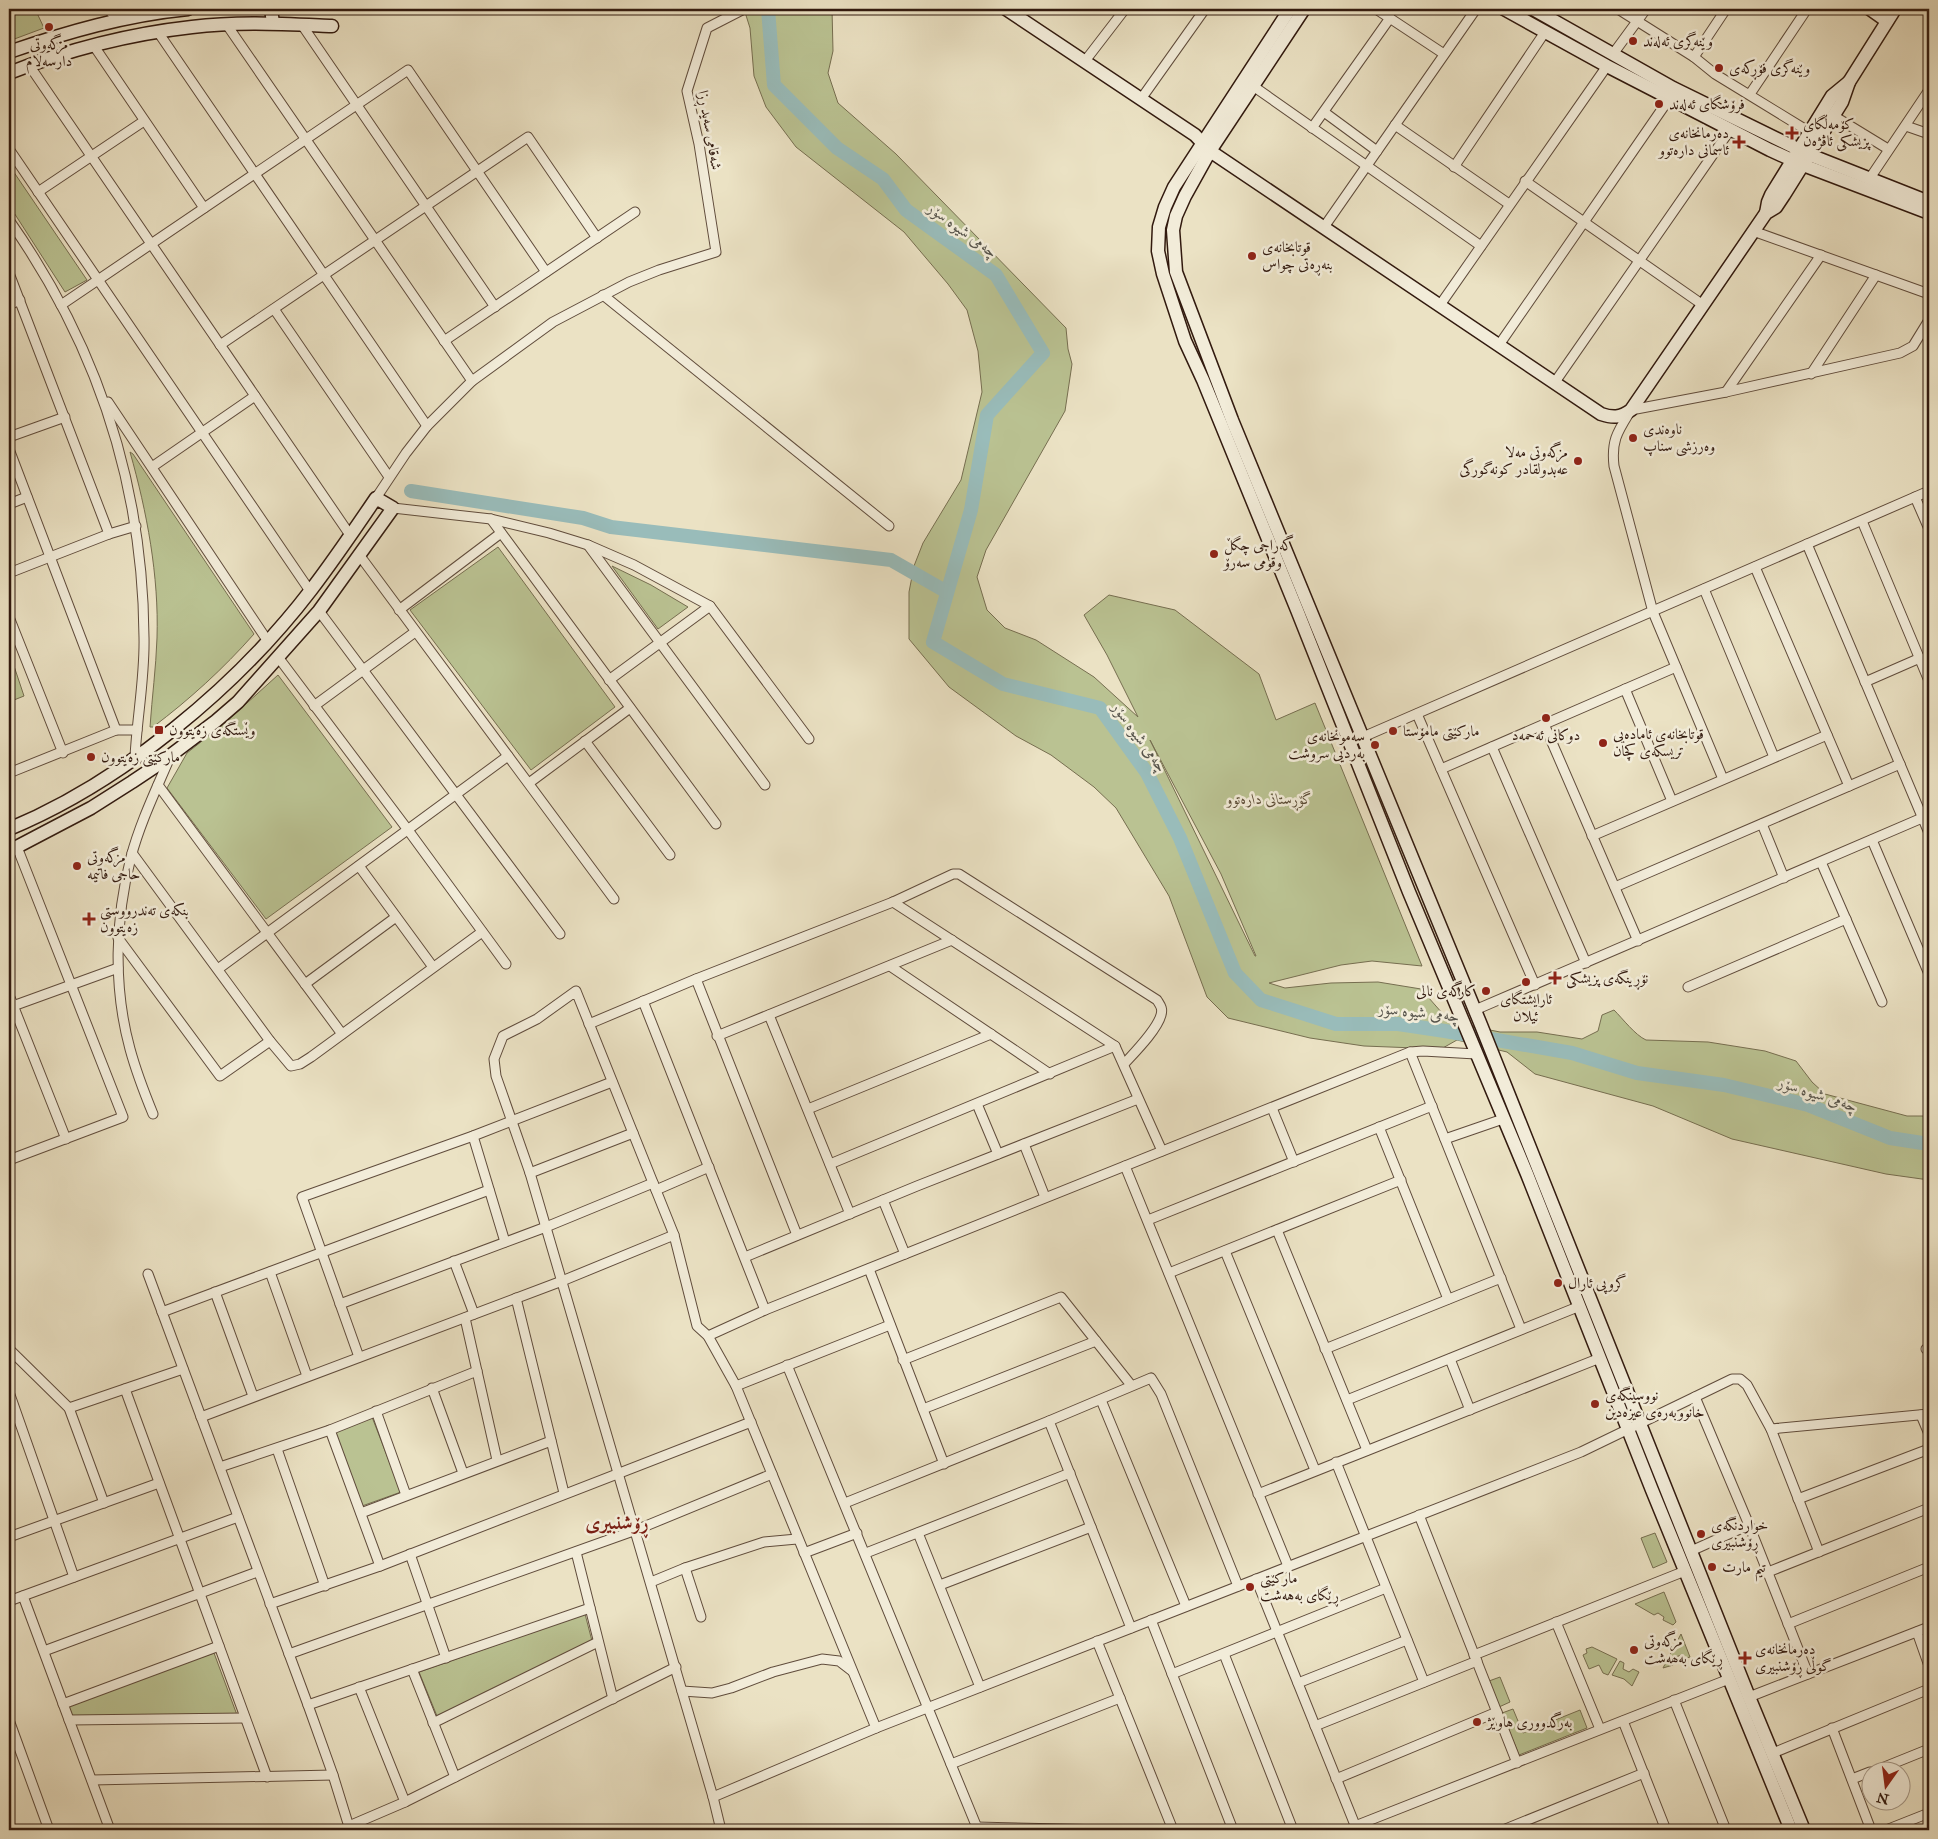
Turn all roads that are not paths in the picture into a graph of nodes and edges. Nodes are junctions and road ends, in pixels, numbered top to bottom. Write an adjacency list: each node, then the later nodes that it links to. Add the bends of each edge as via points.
1 (108, 9): 21 (street)
2 (188, 9): 21 (main road)
3 (271, 9): 24 (main road)
4 (744, 9): 96 (street, شەقامی سەید ڕزا, via 707,28 687,91 716,252 659,270)
5 (1006, 9): 37 (main road)
6 (1125, 9): 37 (street)
7 (1205, 9): 44 (street)
8 (1290, 9): 58 (main road)
9 (1304, 9): 41 (main road)
10 (1376, 9): 20 (street)
11 (1476, 9): 33 (street)
12 (1504, 9): 29 (main road)
13 (1533, 9): 34 (main road)
14 (1618, 9): 22 (street)
15 (1646, 9): 22 (street)
16 (1726, 9): 36 (street)
17 (1807, 9): 43 (street)
18 (1870, 9): 23 (main road)
19 (1895, 9): 23 (main road)
20 (1390, 18): 33 (street); 47 (street)
21 (117, 19): 30 (main road)
22 (1637, 21): 34 (street); 36 (street)
23 (1887, 21): 49 (main road, via 1849,82 1832,96)
24 (273, 24): 25 (main road); 26 (main road)
25 (227, 25): 28 (main road); 57 (street)
26 (302, 25): 27 (main road); 46 (street)
27 (332, 26)
28 (158, 32): 31 (main road); 69 (street)
29 (1545, 32): 39 (main road); 66 (street)
30 (51, 38): 32 (main road); 35 (main road)
31 (94, 46): 35 (main road); 48 (street)
32 (9, 52)
33 (1444, 54): 50 (street)
34 (1613, 54): 55 (main road, via 1673,88)
35 (57, 55): 38 (main road)
36 (1694, 57): 43 (street, via 1715,74)
37 (1085, 61): 44 (main road)
38 (29, 65): 40 (main road); 63 (street)
39 (1607, 66): 45 (main road); 72 (street)
40 (9, 73)
41 (1253, 86): 52 (street); 58 (main road)
42 (1929, 90): 51 (street)
43 (1750, 94): 54 (street)
44 (1141, 99): 58 (main road)
45 (1669, 99): 53 (main road); 81 (street)
46 (357, 104): 57 (street); 67 (street, via 408,70); 76 (street)
47 (1324, 112): 52 (street); 62 (street)
48 (144, 120): 63 (street); 77 (street)
49 (1827, 120): 54 (main road); 60 (street); 64 (main road); 68 (main road, via 1822,150)
50 (1395, 125): 62 (street); 66 (street)
51 (1906, 126): 56 (street); 60 (street)
52 (1312, 128): 65 (street)
53 (1730, 130): 61 (main road); 89 (street)
54 (1808, 131): 55 (main road, via 1803,139 1795,141)
55 (1765, 132): 64 (main road)
56 (1929, 134)
57 (306, 139): 69 (street); 85 (street)
58 (1206, 146): 82 (main road); 144 (main road, via 1176,216 1173,230 1176,272)
59 (9, 149): 73 (street)
60 (1888, 149): 70 (street)
61 (1770, 150): 64 (main road); 71 (main road, via 1786,161)
62 (1377, 151): 65 (street)
63 (91, 156): 73 (street); 86 (street)
64 (1801, 158): 68 (main road); 71 (main road)
65 (1367, 165): 82 (street); 87 (street)
66 (1454, 167): 75 (street)
67 (477, 171): 76 (street); 84 (street, via 528,137); 90 (street)
68 (1840, 173): 70 (main road); 71 (main road, via 1810,171); 79 (main road)
69 (255, 174): 77 (street); 92 (street)
70 (1870, 178): 74 (main road)
71 (1787, 180): 83 (main road, via 1776,207 1766,213)
72 (1525, 181): 75 (street); 81 (street)
73 (38, 192): 94 (street)
74 (1929, 202)
75 (1509, 204): 87 (street)
76 (426, 206): 85 (street); 102 (street)
77 (204, 208): 86 (street)
78 (635, 212): 84 (street)
79 (1929, 213)
80 (9, 220): 100 (street)
81 (1585, 222): 89 (street); 107 (street)
82 (1324, 227): 101 (main road)
83 (1753, 231): 88 (street); 98 (main road)
84 (597, 238): 90 (street)
85 (375, 240): 92 (street); 105 (street)
86 (151, 244): 94 (street); 106 (street)
87 (1481, 246): 101 (street)
88 (1821, 255): 93 (street); 112 (street)
89 (1641, 260): 98 (street); 110 (street)
90 (546, 272): 102 (street)
91 (9, 273): 97 (street)
92 (324, 275): 103 (street); 116 (street)
93 (1876, 275): 95 (street); 108 (street)
94 (98, 280): 100 (street); 117 (street)
95 (1929, 294)
96 (603, 295): 109 (street, via 553,322); 131 (street)
97 (20, 300): 99 (street); 115 (street)
98 (1703, 304): 114 (main road)
99 (9, 305)
100 (62, 305): 111 (street)
101 (1440, 305): 107 (main road)
102 (495, 307): 105 (street)
103 (274, 309): 106 (street); 121 (street)
104 (1929, 320): 108 (street, via 1913,346 1905,351)
105 (444, 341): 109 (street)
106 (220, 345): 113 (street)
107 (1499, 345): 110 (main road)
108 (1811, 374): 112 (street)
109 (472, 380): 116 (street)
110 (1555, 382): 114 (main road, via 1609,417 1624,415)
111 (100, 390): 120 (street); 130 (street, via 116,437)
112 (1726, 392): 114 (street)
113 (255, 396): 117 (street); 135 (street)
114 (1631, 410): 148 (street, via 1612,446 1614,466)
115 (65, 417): 118 (street); 134 (street)
116 (427, 426): 121 (street)
117 (201, 432): 120 (street); 143 (street)
118 (9, 437)
119 (9, 449): 123 (street)
120 (152, 467): 151 (street)
121 (389, 477): 125 (street)
122 (1929, 491): 124 (street)
123 (27, 497): 126 (street); 138 (street)
124 (1915, 497): 129 (street); 132 (street)
125 (376, 498): 127 (main road); 135 (main road)
126 (9, 504)
127 (393, 508): 128 (street); 139 (main road)
128 (491, 518): 133 (street); 137 (street)
129 (1862, 521): 136 (street); 154 (street)
130 (136, 526): 134 (street); 168 (street, via 144,638 144,677)
131 (889, 526)
132 (1929, 529)
133 (502, 533): 146 (street); 157 (street)
134 (109, 534): 138 (street)
135 (350, 536): 143 (main road)
136 (1807, 544): 140 (street); 159 (street)
137 (588, 545): 145 (street, via 634,565); 152 (street)
138 (50, 556): 141 (street); 167 (street)
139 (360, 556): 146 (street); 147 (main road)
140 (1755, 567): 142 (street); 169 (street)
141 (9, 573)
142 (1704, 589): 148 (street); 178 (street)
143 (310, 591): 151 (main road)
144 (1296, 593): 170 (main road); 240 (main road)
145 (710, 606): 152 (street); 171 (street)
146 (399, 610): 150 (street)
147 (319, 611): 153 (main road); 156 (street)
148 (1653, 612): 155 (street); 165 (street)
149 (9, 617): 174 (street)
150 (415, 632): 156 (street); 176 (street)
151 (267, 640): 160 (main road)
152 (659, 642): 157 (street); 185 (street)
153 (278, 658): 162 (main road); 163 (street)
154 (1920, 658): 158 (street); 159 (street)
155 (1676, 667): 161 (street); 182 (street)
156 (364, 670): 163 (street); 187 (street)
157 (609, 680): 164 (street)
158 (1929, 681)
159 (1865, 682): 179 (street)
160 (223, 686): 162 (main road); 177 (main road)
161 (1625, 689): 166 (street); 188 (street)
162 (238, 702): 175 (main road)
163 (314, 706): 193 (street)
164 (630, 708): 172 (street); 190 (street)
165 (1417, 714): 170 (street); 180 (street)
166 (1544, 724): 173 (street); 195 (street)
167 (116, 730): 168 (street); 174 (street)
168 (137, 730): 177 (street)
169 (1827, 735): 178 (street); 186 (street)
170 (1363, 738): 231 (main road)
171 (809, 739)
172 (585, 741): 183 (street); 199 (street)
173 (1492, 746): 180 (street); 215 (street)
174 (62, 753): 181 (street)
175 (170, 756): 184 (street); 197 (main road, via 91,808)
176 (508, 756): 183 (street); 187 (street)
177 (136, 757): 192 (main road, via 85,790)
178 (1774, 757): 182 (street)
179 (1900, 764): 186 (street); 189 (street)
180 (1441, 769): 225 (street)
181 (9, 773)
182 (1723, 779): 188 (street)
183 (529, 783): 204 (street)
184 (158, 785): 198 (street); 209 (street)
185 (765, 785)
186 (1849, 786): 191 (street)
187 (457, 793): 193 (street); 210 (street)
188 (1672, 801): 195 (street)
189 (1926, 817): 194 (street); 196 (street)
190 (716, 824)
191 (1762, 824): 202 (street); 203 (street)
192 (9, 829)
193 (408, 830): 201 (street); 208 (street)
194 (1929, 833)
195 (1592, 836): 203 (street)
196 (1872, 840): 200 (street); 214 (street)
197 (13, 849): 224 (street)
198 (132, 854): 211 (street); 220 (street)
199 (670, 855)
200 (1820, 862): 202 (street); 207 (street)
201 (359, 866): 206 (street); 209 (street)
202 (1784, 878): 213 (street)
203 (1616, 888): 213 (street)
204 (614, 899)
205 (893, 902): 212 (street); 222 (street); 241 (street, via 950,874 959,874 1157,1000 1162,1007 1161,1016)
206 (396, 918): 218 (street); 223 (street)
207 (1846, 919): 226 (street); 229 (street)
208 (482, 932): 216 (street); 218 (street)
209 (268, 933): 220 (street); 223 (street)
210 (560, 934)
211 (118, 938): 219 (street); 237 (street, via 220,1076)
212 (952, 940): 217 (street); 238 (street)
213 (1638, 940): 215 (street)
214 (1926, 960): 221 (street)
215 (1586, 963): 225 (street)
216 (506, 964)
217 (890, 966): 232 (street); 235 (street)
218 (433, 967): 234 (street)
219 (118, 968): 224 (street); 249 (street, via 130,1049)
220 (218, 969): 237 (street)
221 (1929, 974)
222 (696, 980): 228 (street); 236 (street)
223 (305, 984): 234 (street)
224 (71, 985): 230 (street); 255 (street, via 123,1117)
225 (1534, 985): 231 (street)
226 (1688, 987)
227 (9, 995): 230 (street)
228 (643, 1001): 233 (street); 264 (street)
229 (1882, 1002)
230 (13, 1006): 255 (street)
231 (1475, 1010): 328 (main road)
232 (769, 1015): 236 (street); 248 (street)
233 (589, 1024): 243 (street); 251 (street, via 576,991 537,1019 503,1036 494,1059 496,1076)
234 (342, 1034): 237 (street, via 294,1066 288,1064)
235 (991, 1034): 242 (street); 248 (street)
236 (717, 1036): 275 (street)
237 (270, 1041)
238 (1115, 1046): 241 (street); 242 (street)
239 (1410, 1052): 240 (street); 246 (street); 247 (street)
240 (1475, 1052): 250 (main road)
241 (1124, 1064): 244 (street)
242 (1050, 1074): 245 (street)
243 (612, 1082): 251 (street); 253 (street)
244 (1138, 1099): 257 (street); 258 (street)
245 (977, 1104): 259 (street); 262 (street)
246 (1432, 1106): 252 (street); 256 (street)
247 (1272, 1108): 258 (street); 261 (street)
248 (808, 1109): 262 (street)
249 (153, 1114)
250 (1503, 1119): 256 (street); 293 (main road)
251 (512, 1121): 254 (street); 265 (street)
252 (1379, 1127): 261 (street); 266 (street)
253 (633, 1133): 265 (street); 267 (street)
254 (472, 1136): 268 (street); 279 (street, via 302,1197)
255 (66, 1139): 260 (street)
256 (1445, 1139): 287 (street)
257 (1024, 1144): 259 (street); 269 (street)
258 (1162, 1151): 263 (street)
259 (998, 1154): 270 (street)
260 (9, 1159)
261 (1294, 1162): 272 (street)
262 (830, 1164): 271 (street)
263 (1125, 1166): 269 (street); 272 (street)
264 (709, 1167): 267 (street); 281 (street)
265 (530, 1174): 273 (street)
266 (1400, 1180): 274 (street); 291 (street)
267 (655, 1187): 273 (street); 276 (street)
268 (489, 1190): 277 (street); 279 (street)
269 (1045, 1197): 280 (street)
270 (883, 1200): 271 (street); 280 (street)
271 (850, 1214): 275 (street)
272 (1148, 1220): 285 (street)
273 (546, 1227): 277 (street); 288 (street)
274 (1277, 1230): 278 (street); 302 (street)
275 (798, 1235): 281 (street)
276 (674, 1236): 288 (street); 299 (street, via 697,1326)
277 (505, 1242): 282 (street)
278 (1226, 1251): 285 (street); 341 (street)
279 (322, 1252): 284 (street); 292 (street)
280 (905, 1254): 283 (street)
281 (745, 1257): 294 (street)
282 (454, 1261): 292 (street); 296 (street)
283 (869, 1269): 294 (street); 297 (street)
284 (270, 1272): 289 (street); 310 (street)
285 (1169, 1273): 348 (street)
286 (148, 1274): 295 (street)
287 (1501, 1278): 291 (street); 298 (street)
288 (562, 1281): 290 (street); 344 (street)
289 (215, 1292): 295 (street); 316 (street)
290 (516, 1298): 296 (street); 333 (street)
291 (1448, 1299): 302 (street)
292 (340, 1304): 303 (street)
293 (1580, 1306): 298 (street); 304 (main road)
294 (765, 1310): 299 (street)
295 (162, 1312): 308 (street)
296 (469, 1316): 303 (street); 309 (street)
297 (890, 1325): 306 (street); 307 (street)
298 (1521, 1329): 305 (street)
299 (708, 1336): 311 (street)
300 (1096, 1341): 306 (street, via 1061,1297); 312 (street); 321 (street)
301 (9, 1349): 320 (street)
302 (1325, 1349): 319 (street)
303 (358, 1357): 310 (street)
304 (1600, 1358): 322 (street); 331 (main road)
305 (1450, 1359): 319 (street); 322 (street)
306 (903, 1360): 321 (street)
307 (787, 1365): 311 (street); 352 (street)
308 (183, 1369): 314 (street); 325 (street)
309 (477, 1371): 313 (street); 337 (street)
310 (307, 1376): 316 (street)
311 (736, 1386): 327 (street)
312 (1131, 1386): 318 (street); 385 (street, via 1151,1378 1161,1394)
313 (432, 1388): 323 (street); 342 (street)
314 (124, 1390): 320 (street); 346 (street)
315 (9, 1392): 357 (street)
316 (253, 1396): 325 (street)
317 (1695, 1397): 328 (street); 329 (street, via 1740,1379 1747,1385); 358 (street)
318 (1102, 1400): 326 (street); 392 (street)
319 (1348, 1400): 335 (street)
320 (69, 1408): 351 (street)
321 (923, 1408): 339 (street)
322 (1470, 1410): 335 (street)
323 (376, 1411): 330 (street); 349 (street)
324 (1925, 1414): 329 (street); 332 (street)
325 (201, 1417): 340 (street)
326 (1049, 1421): 339 (street); 343 (street)
327 (750, 1422): 344 (street); 345 (street)
328 (1641, 1425): 331 (street); 368 (main road)
329 (1771, 1429): 350 (street)
330 (330, 1430): 334 (street); 354 (street)
331 (1628, 1430): 355 (street, via 1581,1452); 377 (main road)
332 (1929, 1434)
333 (551, 1441): 337 (street); 347 (street)
334 (277, 1449): 340 (street); 384 (street)
335 (1368, 1450): 338 (street)
336 (1929, 1450): 350 (street)
337 (497, 1460): 342 (street)
338 (1336, 1462): 341 (street); 363 (street)
339 (944, 1464): 352 (street)
340 (220, 1468): 356 (street)
341 (1316, 1470): 348 (street)
342 (463, 1473): 349 (street)
343 (1070, 1473): 359 (street); 362 (street)
344 (619, 1474): 347 (street); 360 (street)
345 (772, 1474): 360 (street); 366 (street)
346 (159, 1483): 351 (street); 365 (street)
347 (564, 1493): 372 (street)
348 (1258, 1494): 374 (street)
349 (406, 1495): 354 (street)
350 (1798, 1499): 369 (street)
351 (104, 1503): 357 (street)
352 (844, 1503): 361 (street)
353 (1929, 1508): 369 (street)
354 (361, 1513): 373 (street)
355 (1419, 1515): 363 (street); 410 (street)
356 (238, 1517): 365 (street); 378 (street)
357 (55, 1521): 364 (street); 380 (street)
358 (1749, 1525): 368 (street); 379 (street)
359 (1091, 1527): 383 (street); 399 (street)
360 (636, 1530): 367 (street); 382 (street)
361 (857, 1533): 370 (street); 371 (street)
362 (918, 1533): 371 (street); 383 (street)
363 (1365, 1536): 374 (street); 386 (street)
364 (9, 1537)
365 (179, 1539): 380 (street); 387 (street)
366 (798, 1539): 370 (street); 376 (street, via 764,1542)
367 (576, 1552): 391 (street); 393 (street)
368 (1691, 1552): 424 (main road)
369 (1819, 1552): 379 (street)
370 (804, 1553): 414 (street)
371 (866, 1553): 430 (street)
372 (410, 1554): 373 (street); 391 (street)
373 (380, 1566): 384 (street)
374 (1288, 1566): 381 (street)
375 (1929, 1567): 397 (street)
376 (685, 1568): 382 (street); 394 (street)
377 (1685, 1571): 396 (street); 417 (main road)
378 (258, 1572): 387 (street); 390 (street)
379 (1768, 1572): 397 (street)
380 (74, 1577): 388 (street)
381 (1256, 1579): 385 (street); 400 (street)
382 (651, 1582): 412 (street)
383 (940, 1585): 421 (street)
384 (325, 1586): 390 (street)
385 (1238, 1586): 392 (street)
386 (1386, 1588): 400 (street); 402 (street)
387 (199, 1593): 405 (street); 406 (street)
388 (23, 1596): 389 (street); 406 (street)
389 (9, 1601)
390 (270, 1604): 407 (street)
391 (428, 1604): 407 (street); 409 (street)
392 (1186, 1606): 395 (street)
393 (590, 1608): 404 (street); 409 (street)
394 (701, 1618)
395 (1151, 1620): 399 (street); 415 (street)
396 (1556, 1622): 410 (street); 440 (street)
397 (1788, 1624): 416 (street)
398 (1929, 1627): 401 (street)
399 (1131, 1628): 403 (street)
400 (1277, 1632): 408 (street); 419 (street)
401 (1917, 1632): 411 (street); 416 (street)
402 (1407, 1640): 418 (street); 419 (street)
403 (1097, 1641): 421 (street); 425 (street)
404 (598, 1642): 426 (street); 436 (street)
405 (219, 1646): 428 (street); 432 (street)
406 (44, 1651): 428 (street)
407 (289, 1654): 429 (street)
408 (1224, 1654): 415 (street); 468 (street)
409 (446, 1658): 413 (street)
410 (1475, 1658): 418 (street); 431 (street)
411 (1929, 1666)
412 (676, 1668): 423 (street); 426 (street)
413 (412, 1669): 420 (street); 436 (street)
414 (853, 1672): 423 (street, via 839,1661 822,1659 712,1693); 438 (street)
415 (1172, 1674): 467 (street)
416 (1808, 1674): 424 (street)
417 (1729, 1678): 427 (street); 472 (main road)
418 (1424, 1682): 437 (street)
419 (1298, 1683): 437 (street)
420 (359, 1687): 429 (street); 455 (street)
421 (980, 1687): 430 (street)
422 (1929, 1689): 439 (street)
423 (682, 1691): 454 (street)
424 (1749, 1697): 442 (main road)
425 (1120, 1698): 445 (street); 466 (street)
426 (613, 1699): 449 (street)
427 (1674, 1700): 435 (street); 471 (street)
428 (63, 1704): 434 (street)
429 (308, 1705): 447 (street)
430 (928, 1707): 438 (street); 445 (street)
431 (1497, 1712): 444 (street); 451 (street)
432 (245, 1718): 434 (street); 448 (street)
433 (9, 1720): 462 (street)
434 (69, 1720): 452 (street)
435 (1622, 1720): 440 (street); 446 (street)
436 (433, 1723): 449 (street)
437 (1315, 1726): 451 (street)
438 (876, 1728): 454 (street)
439 (1832, 1728): 442 (street); 453 (street)
440 (1600, 1729): 444 (street)
441 (1929, 1749): 443 (street)
442 (1773, 1753): 473 (main road)
443 (1896, 1762)
444 (1517, 1763): 459 (street)
445 (951, 1764): 458 (street)
446 (1644, 1773): 469 (street); 470 (street)
447 (333, 1775): 448 (street); 457 (street)
448 (267, 1777): 452 (street)
449 (455, 1777): 455 (street)
450 (1860, 1777): 453 (street)
451 (1336, 1779): 459 (street)
452 (92, 1780): 463 (street)
453 (1852, 1780): 474 (street)
454 (713, 1797): 464 (street)
455 (405, 1802): 457 (street)
456 (1929, 1813): 475 (street)
457 (350, 1828)
458 (977, 1828): 465 (street)
459 (1356, 1828)
460 (17, 1830): 461 (street)
461 (27, 1830)
462 (49, 1830)
463 (110, 1830)
464 (722, 1830)
465 (1108, 1830)
466 (1173, 1830)
467 (1233, 1830)
468 (1293, 1830)
469 (1503, 1830)
470 (1666, 1830)
471 (1726, 1830)
472 (1791, 1830)
473 (1804, 1830)
474 (1870, 1830)
475 (1886, 1830)

